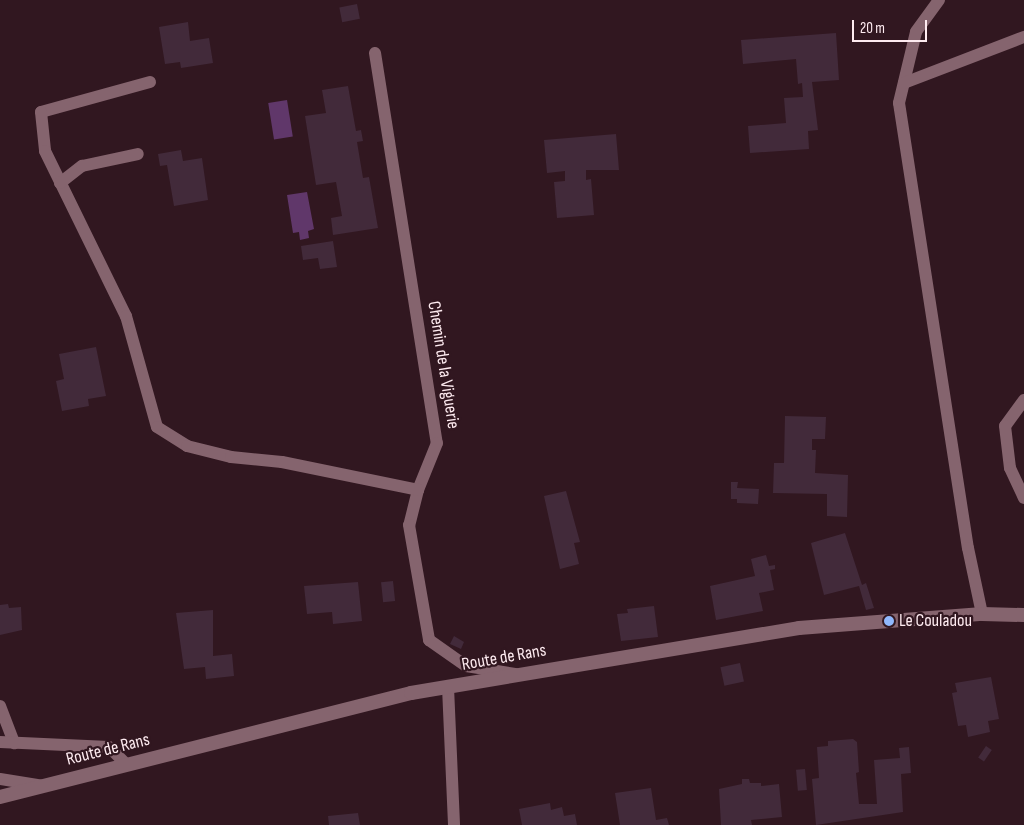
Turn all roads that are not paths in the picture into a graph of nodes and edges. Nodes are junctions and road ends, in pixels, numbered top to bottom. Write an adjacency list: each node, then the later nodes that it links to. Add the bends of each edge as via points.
1 (939, 0): 5 (lane, via 916,32)
2 (1024, 37): 5 (lane)
3 (375, 53): 9 (lane, Chemin de la Viguerie, via 437,443)
4 (150, 82): 7 (lane, via 41,112 45,151)
5 (904, 83): 11 (lane, via 899,103 968,548)
6 (138, 154): 7 (lane, via 82,166)
7 (60, 183): 9 (lane, via 126,316 157,427 187,446 231,457 282,462)
8 (1024, 400): 10 (lane, via 1005,426 1010,468)
9 (418, 490): 13 (lane, Chemin de la Viguerie, via 409,525 430,640 466,666)
10 (1024, 498)
11 (982, 614): 12 (street, Route de Rans); 13 (street, Route de Rans, via 799,628)
12 (1024, 615)
13 (520, 674): 14 (street, Route de Rans)
14 (448, 687): 18 (street, Route de Rans, via 411,693); 22 (lane)
15 (0, 706): 17 (lane)
16 (0, 742): 17 (lane)
17 (14, 743): 18 (lane, via 109,747)
18 (127, 765): 20 (street, Route de Rans)
19 (0, 779): 20 (lane)
20 (43, 786): 21 (street, Route de Rans)
21 (0, 797)
22 (454, 825)

